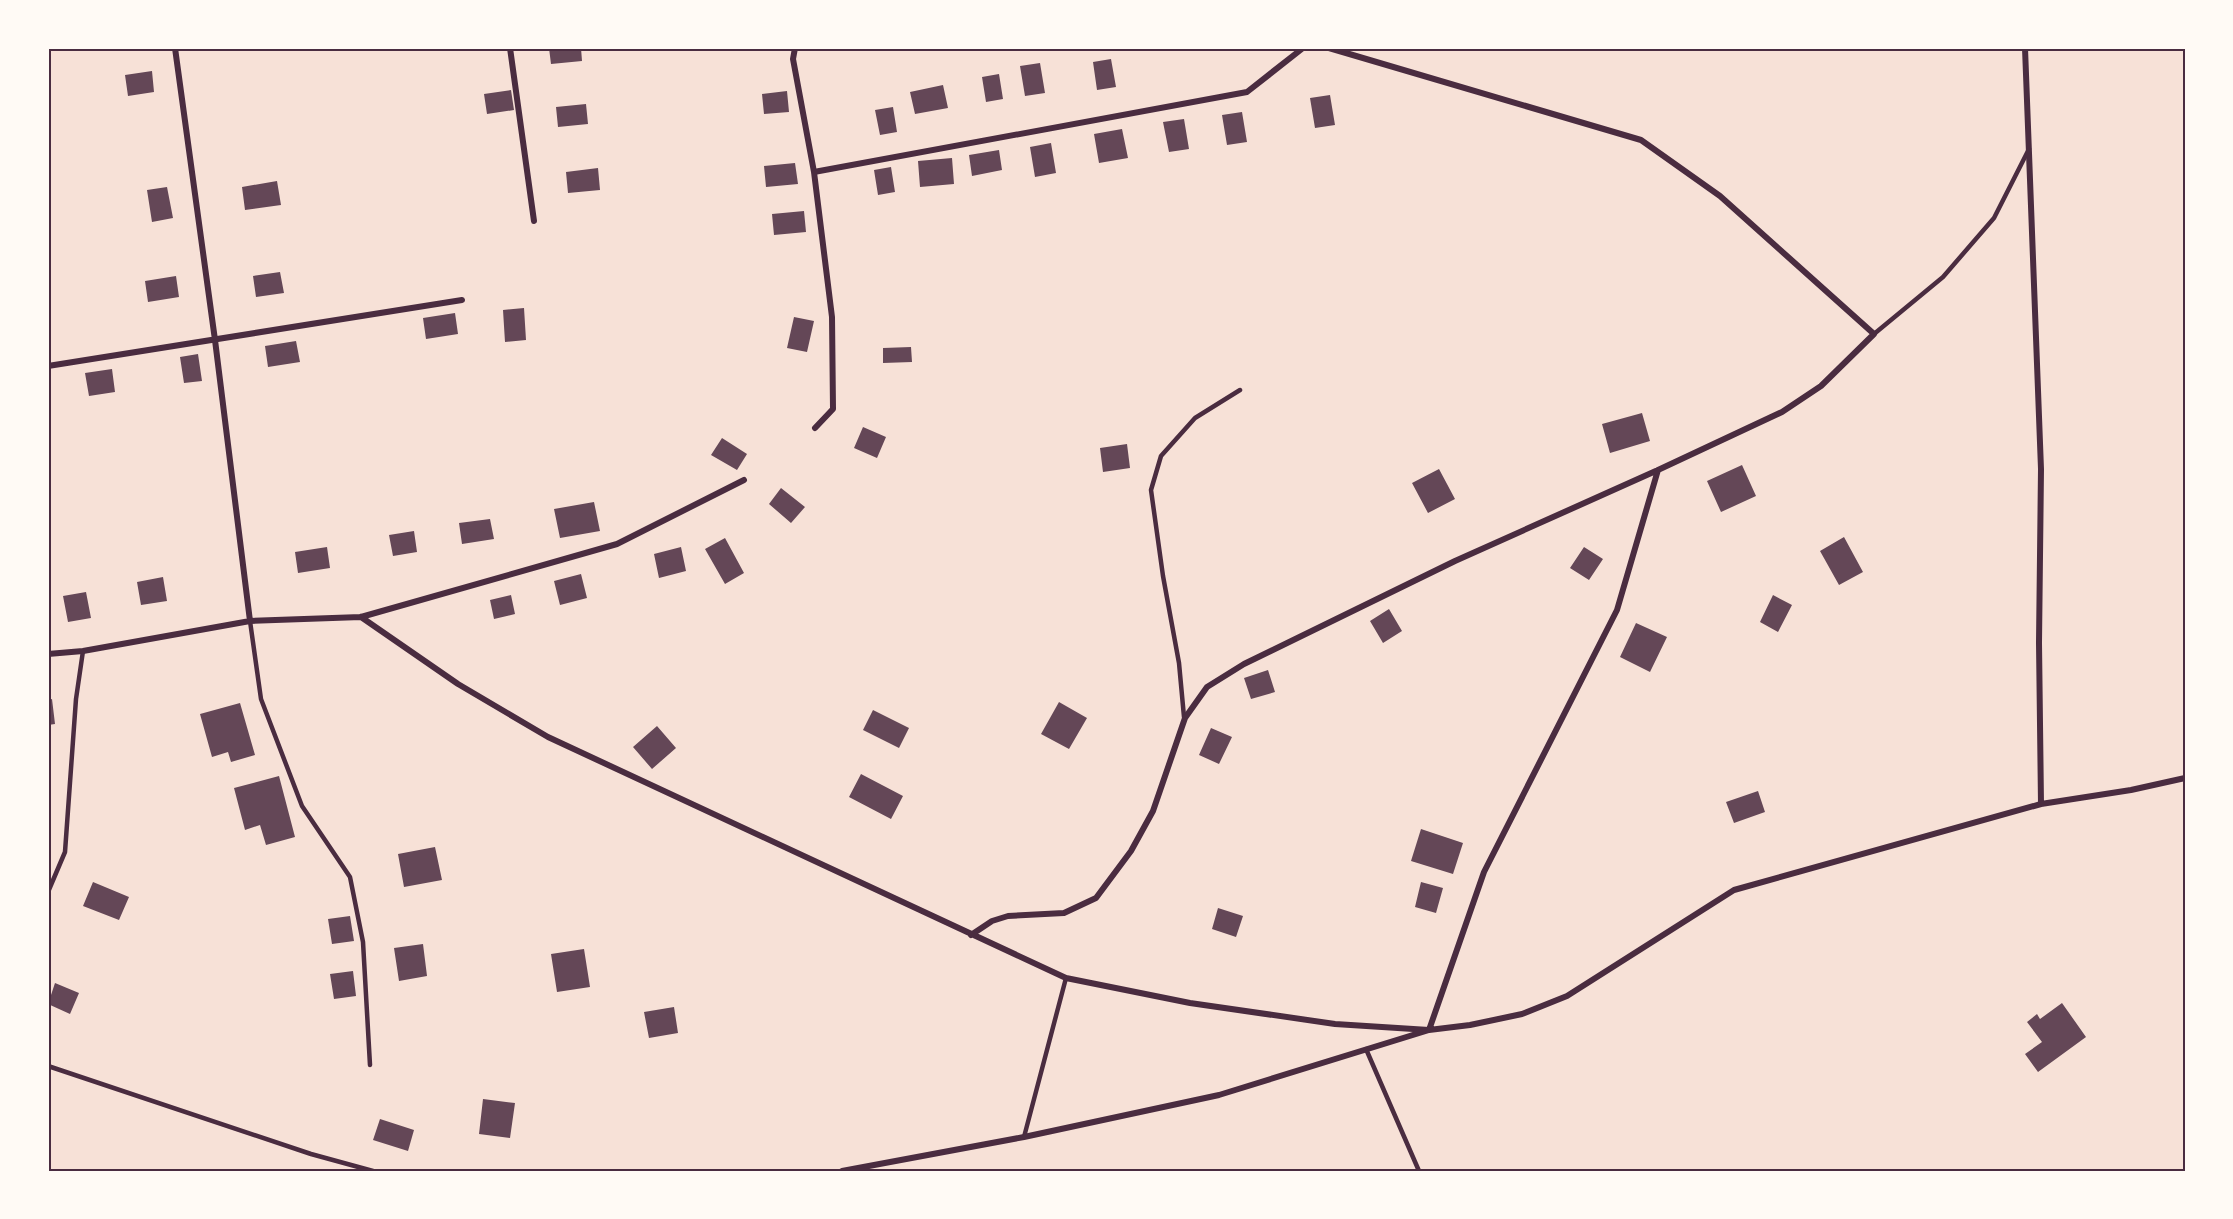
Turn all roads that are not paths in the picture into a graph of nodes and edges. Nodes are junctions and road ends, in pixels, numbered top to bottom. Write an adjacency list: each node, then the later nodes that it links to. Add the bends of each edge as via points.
1 (175, 48): 12 (street)
2 (510, 48): 9 (street)
3 (795, 48): 8 (street, via 793,59)
4 (1303, 48): 8 (street, via 1247,92)
5 (1329, 48): 11 (street, via 1641,140 1720,196)
6 (2025, 48): 7 (street)
7 (2030, 147): 11 (lane, via 1994,218 1943,277); 24 (street, via 2041,469)
8 (814, 172): 15 (street, via 832,317 833,386 833,409)
9 (534, 221)
10 (462, 300): 12 (street)
11 (1874, 334): 16 (street, via 1821,386 1782,412)
12 (215, 340): 13 (street); 19 (street)
13 (48, 366)
14 (1240, 390): 22 (lane, via 1195,418 1161,456 1151,490)
15 (815, 428)
16 (1658, 470): 22 (street, via 1455,561 1244,664 1207,687); 28 (street, via 1617,610 1484,872)
17 (744, 480): 18 (street, via 617,544)
18 (361, 617): 19 (street); 26 (street, via 458,684 548,737)
19 (250, 621): 20 (street); 30 (lane, via 261,699 302,806 350,877 363,942)
20 (83, 651): 21 (street); 25 (lane, via 65,852)
21 (48, 654)
22 (1185, 718): 26 (street, via 1153,810 1131,851 1096,897 1064,913 1008,916)
23 (2185, 778): 24 (street)
24 (2041, 804): 28 (street, via 1734,890 1567,996 1522,1014)
25 (48, 892)
26 (971, 935): 27 (street)
27 (1065, 978): 28 (street, via 1190,1004 1335,1024); 32 (lane)
28 (1429, 1030): 29 (street)
29 (1366, 1049): 32 (street, via 1219,1095); 35 (lane)
30 (370, 1065)
31 (48, 1066): 33 (lane)
32 (1024, 1137): 34 (street)
33 (373, 1171)
34 (842, 1171)
35 (1419, 1171)

